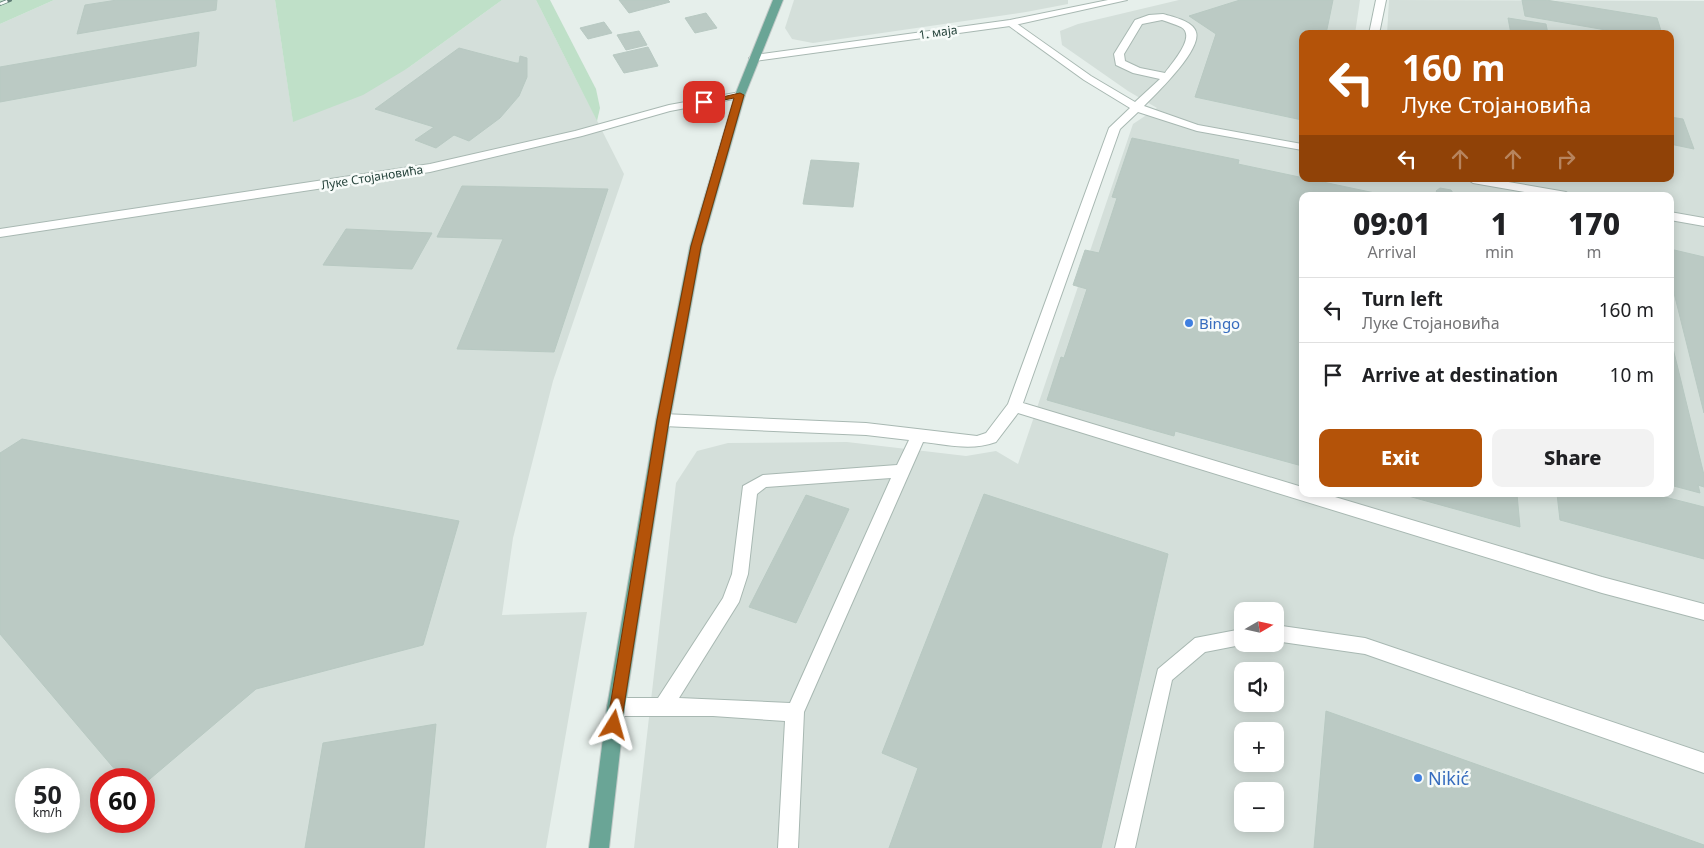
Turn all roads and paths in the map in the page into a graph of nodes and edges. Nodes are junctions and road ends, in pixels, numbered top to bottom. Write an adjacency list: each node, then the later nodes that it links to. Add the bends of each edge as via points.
1 (778, 0): 7 (main road)
2 (1122, 0): 4 (street, 1. маја)
3 (1381, 0): 6 (street)
4 (1094, 3): 5 (street, 1. маја)
5 (1010, 22): 7 (street, 1. маја); 10 (street)
6 (1375, 30)
7 (754, 58): 9 (main road)
8 (1168, 77): 8 (street, via 1120,62 1119,54 1138,22 1163,17 1185,25 1191,31 1192,40); 10 (street)
9 (740, 95): 16 (street, Луке Стојановића, via 669,108 578,134 430,168); 18 (main road, via 696,246)
10 (1136, 107): 11 (street, via 1213,131); 17 (street, via 1115,128)
11 (1299, 146)
12 (1489, 182): 13 (street)
13 (1544, 192)
14 (1674, 217): 15 (street)
15 (1704, 222)
16 (0, 233)
17 (1015, 406): 19 (street, via 991,438 976,442); 21 (street)
18 (663, 420): 19 (street, via 866,429); 26 (main road)
19 (918, 436): 20 (street)
20 (902, 472): 27 (street, via 764,481 749,491 740,574 730,602); 28 (street)
21 (1299, 493)
22 (1313, 497): 23 (street, via 1602,585)
23 (1704, 612)
24 (1284, 634): 29 (street, via 1365,646)
25 (1234, 638): 32 (street, via 1201,644 1164,675)
26 (616, 707): 27 (street); 30 (main road)
27 (663, 707): 28 (street)
28 (795, 712): 31 (street)
29 (1704, 763)
30 (599, 848)
31 (788, 848)
32 (1125, 848)

